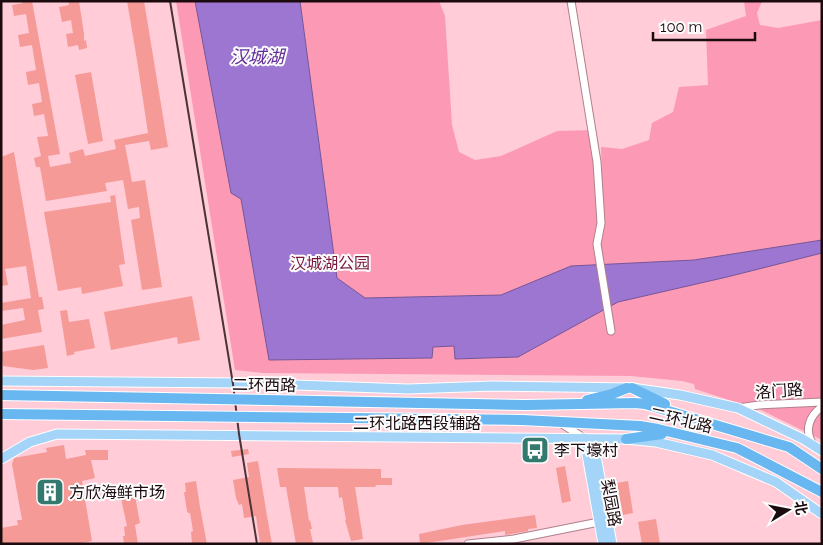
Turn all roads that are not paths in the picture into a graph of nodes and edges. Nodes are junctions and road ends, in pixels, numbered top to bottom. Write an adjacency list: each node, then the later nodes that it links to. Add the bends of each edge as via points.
1 (571, 1): 2 (street, via 597,162 601,223 597,244)
2 (611, 331)
3 (1, 381): 4 (main road, via 243,383 408,389 493,386)
4 (630, 388): 8 (highway); 10 (main road); 12 (highway)
5 (1, 395): 7 (highway, 二环西路, bridge)
6 (822, 402): 10 (street, 洛门路)
7 (526, 405): 8 (highway, 二环北路)
8 (570, 405): 12 (highway, 二环北路, via 635,402)
9 (822, 407): 18 (street, via 809,423 810,439)
10 (738, 408): 18 (main road)
11 (1, 414): 13 (highway, 二环西路, bridge)
12 (688, 416): 20 (highway, 二环北路, via 789,447)
13 (522, 420): 14 (highway, 二环北路)
14 (555, 421): 15 (highway, 二环北路, via 640,426); 16 (street)
15 (676, 434): 17 (highway); 21 (highway, 二环北路, via 737,448)
16 (589, 438): 17 (main road, 二环北路西段辅路); 19 (main road, 二环北路西段辅路, via 57,434 30,442); 23 (main road, 梨园路); 26 (main road, 梨园路)
17 (626, 439): 22 (main road, 二环北路西段辅路, via 656,442 712,455 776,482)
18 (818, 449)
19 (1, 459)
20 (822, 469)
21 (822, 492)
22 (822, 514)
23 (600, 522): 24 (street, via 514,539); 25 (main road, 梨园路)
24 (468, 544)
25 (603, 544)
26 (612, 544)

